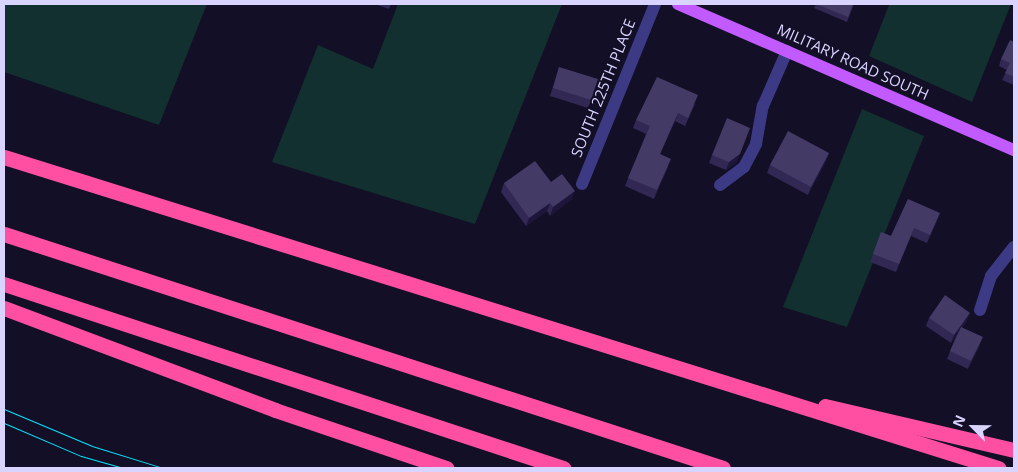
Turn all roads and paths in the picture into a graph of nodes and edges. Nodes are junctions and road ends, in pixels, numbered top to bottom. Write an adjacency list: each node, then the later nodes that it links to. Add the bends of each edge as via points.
1 (655, 4): 6 (street, SOUTH 225TH PLACE)
2 (678, 4): 3 (main road, MILITARY ROAD SOUTH)
3 (786, 51): 4 (main road, MILITARY ROAD SOUTH); 7 (street, via 763,106 756,144 744,167)
4 (1014, 150)
5 (4, 157): 13 (highway)
6 (582, 184)
7 (720, 184)
8 (4, 234): 17 (highway)
9 (1014, 247): 12 (street, via 991,276)
10 (4, 284): 16 (highway)
11 (4, 308): 15 (highway, via 275,410)
12 (980, 310)
13 (692, 374): 14 (highway); 18 (highway)
14 (1014, 450)
15 (446, 468)
16 (563, 468)
17 (722, 468)
18 (998, 468)

